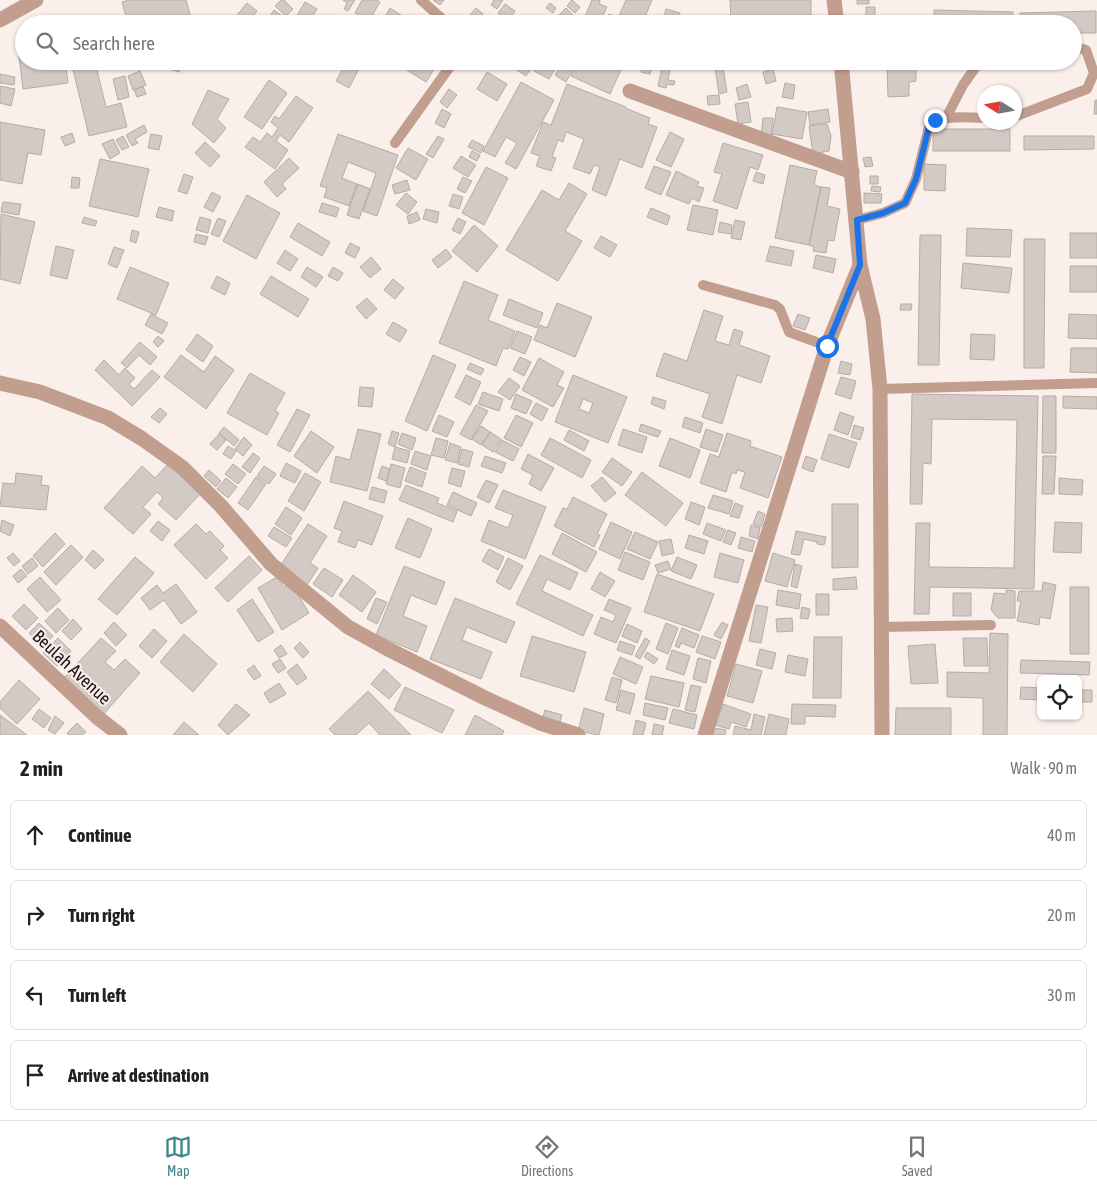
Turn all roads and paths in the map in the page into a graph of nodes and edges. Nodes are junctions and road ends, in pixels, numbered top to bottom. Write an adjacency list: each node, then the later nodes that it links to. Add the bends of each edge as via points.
1 (36, 0): 6 (street)
2 (421, 0): 4 (lane)
3 (834, 0): 5 (street)
4 (438, 15)
5 (836, 15)
6 (0, 20)
7 (1082, 49): 12 (lane, via 1086,50 1094,73 1087,90)
8 (448, 70): 15 (lane)
9 (842, 70): 16 (street)
10 (974, 70): 13 (lane)
11 (630, 91): 16 (street)
12 (1022, 113)
13 (946, 118): 14 (lane); 17 (lane, via 935,120 929,127 916,179 905,203)
14 (977, 118)
15 (395, 143)
16 (852, 172): 17 (street)
17 (857, 220): 18 (street)
18 (860, 265): 20 (street); 23 (street, via 873,319)
19 (703, 285): 20 (lane, via 775,305 780,309 789,332)
20 (827, 346): 29 (street)
21 (1097, 382): 23 (lane)
22 (0, 383): 28 (street, via 40,392 108,418 141,438 182,468 221,506 271,564 348,627 485,698 540,723)
23 (880, 389): 26 (street)
24 (991, 625): 26 (lane)
25 (0, 626): 27 (street, Beulah Avenue)
26 (882, 627): 30 (street)
27 (120, 735)
28 (578, 735)
29 (706, 735)
30 (882, 735)

